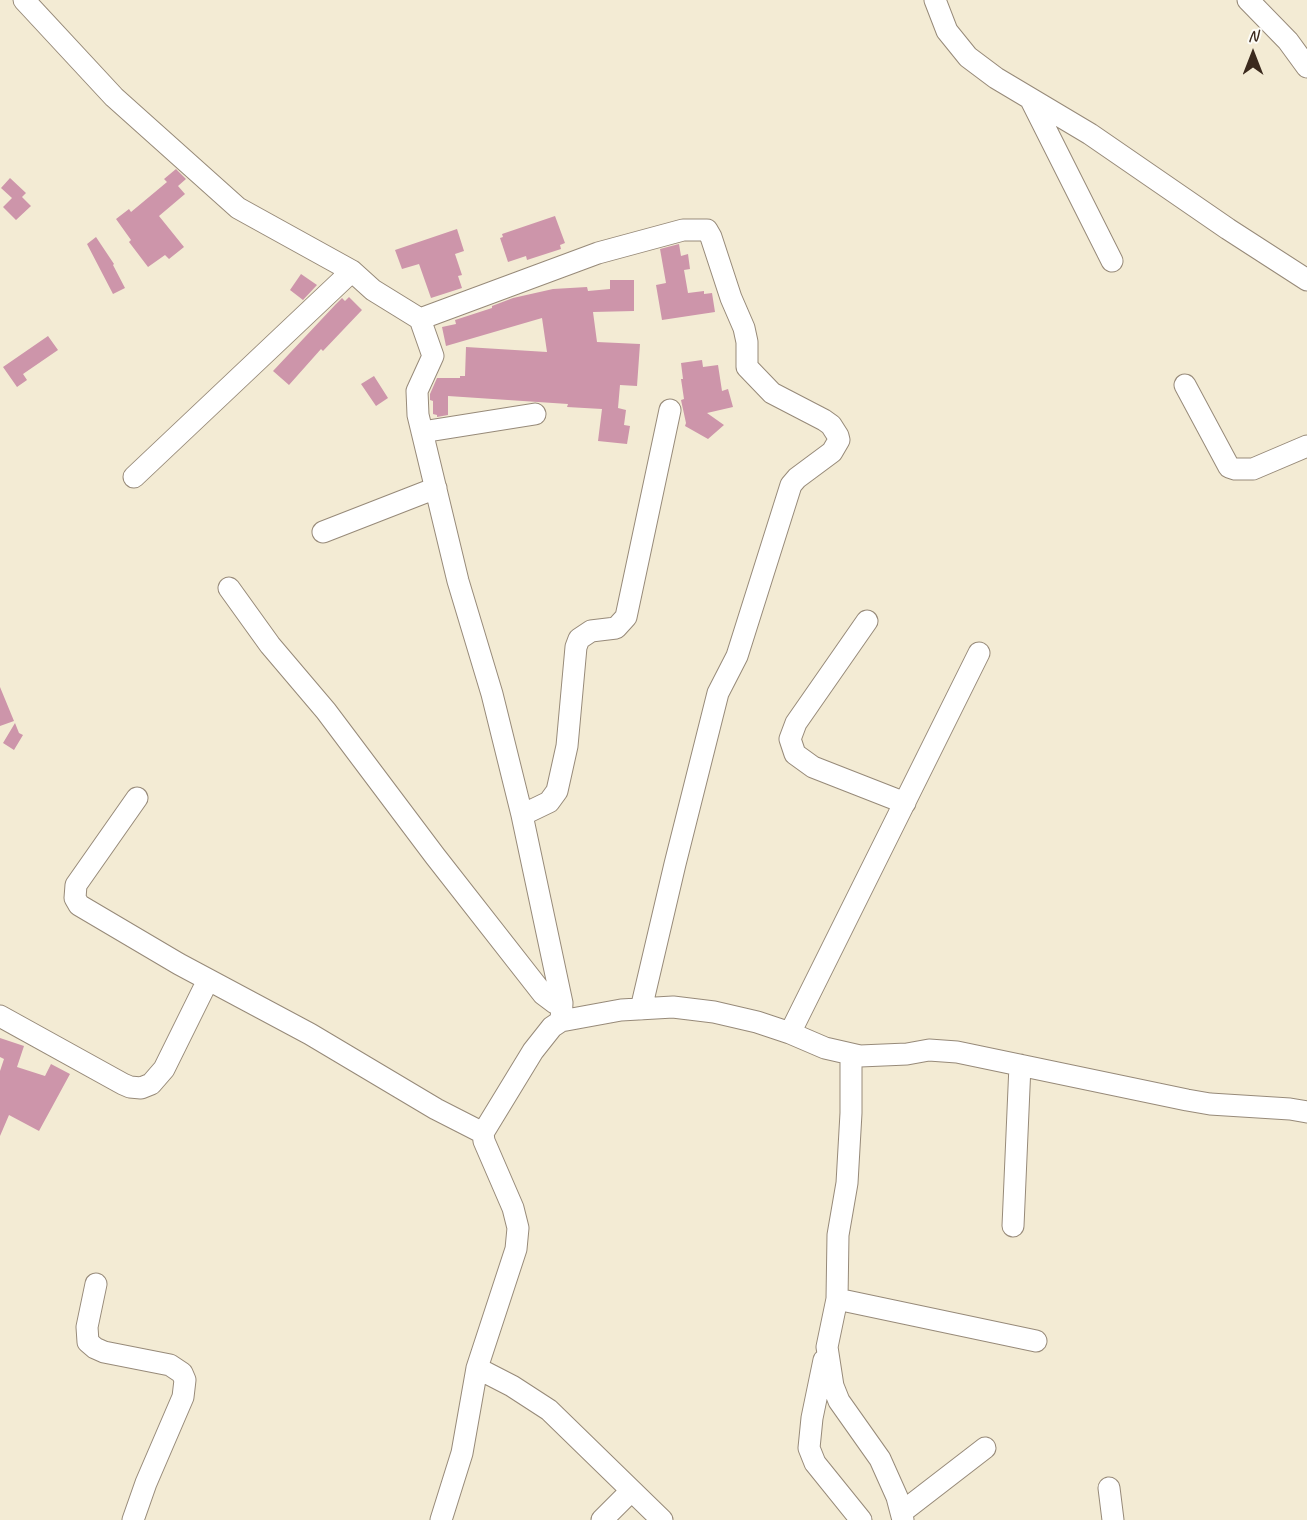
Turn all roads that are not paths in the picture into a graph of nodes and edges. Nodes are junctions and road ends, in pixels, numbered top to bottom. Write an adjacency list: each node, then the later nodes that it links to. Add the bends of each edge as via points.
1 (24, 0): 7 (street, via 114,97 238,208)
2 (935, 0): 5 (street, via 947,31 968,57)
3 (1248, 0): 4 (street)
4 (1307, 67)
5 (1031, 100): 6 (street); 8 (street, via 1090,134)
6 (1112, 261)
7 (352, 271): 9 (street, via 373,290); 15 (street)
8 (1307, 280)
9 (420, 319): 13 (street, via 433,356 417,391); 25 (street, via 598,253 683,230 707,230 744,328 747,367 772,393 831,424 838,436 832,452 791,485 737,656 718,693)
10 (1185, 385): 14 (street, via 1229,467 1253,469)
11 (670, 410): 23 (street, via 626,617 616,628 591,632 579,639 567,746 557,791 549,802)
12 (535, 414): 13 (street)
13 (422, 432): 16 (street)
14 (1307, 446)
15 (134, 477)
16 (436, 488): 17 (street); 23 (street)
17 (323, 532)
18 (229, 588): 26 (street, via 543,994)
19 (867, 621): 22 (street, via 796,723 790,739 795,754 813,767)
20 (979, 653): 22 (street)
21 (137, 798): 24 (street, via 76,885 75,898 87,910)
22 (905, 803): 28 (street)
23 (522, 815): 26 (street)
24 (208, 980): 27 (street, via 164,1069 151,1084 141,1088 123,1084); 32 (street)
25 (641, 1009): 26 (street); 28 (street, via 673,1007 714,1012)
26 (562, 1012): 32 (street)
27 (0, 1017)
28 (790, 1033): 29 (street)
29 (851, 1054): 30 (street, via 929,1050); 35 (street, via 848,1172 837,1235)
30 (1020, 1065): 31 (street, via 1210,1104); 33 (street)
31 (1307, 1112)
32 (483, 1133): 38 (street, via 518,1228 516,1249)
33 (1013, 1226)
34 (96, 1284): 43 (street, via 87,1327 88,1342 104,1352 170,1365 185,1380 183,1397)
35 (837, 1299): 36 (street); 37 (street)
36 (1036, 1341)
37 (827, 1347): 42 (street, via 838,1401 880,1459); 47 (street, via 808,1448 814,1463)
38 (477, 1368): 41 (street, via 549,1410); 44 (street, via 462,1453)
39 (985, 1448): 42 (street)
40 (1109, 1488): 48 (street)
41 (631, 1491): 45 (street); 46 (street)
42 (902, 1516)
43 (133, 1520)
44 (441, 1520)
45 (602, 1520)
46 (662, 1520)
47 (861, 1520)
48 (1113, 1520)

